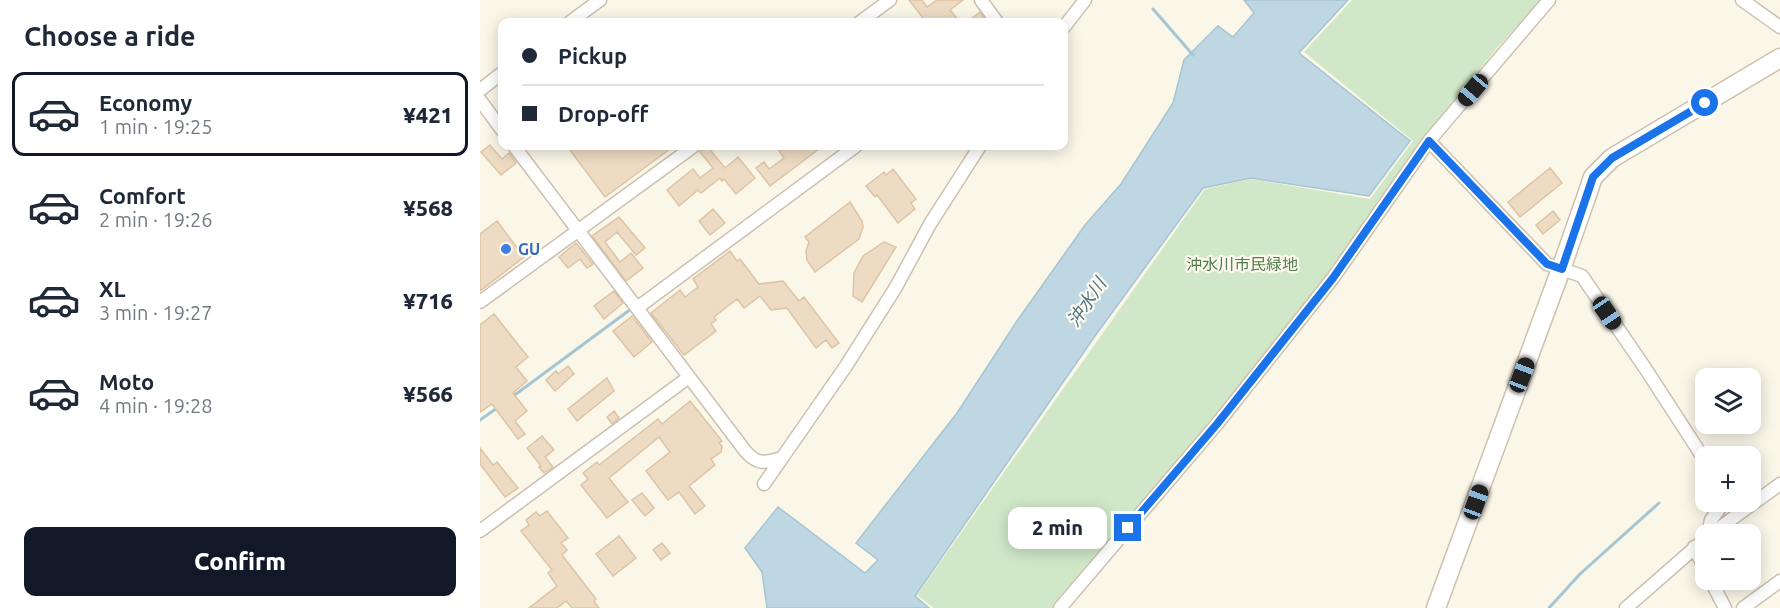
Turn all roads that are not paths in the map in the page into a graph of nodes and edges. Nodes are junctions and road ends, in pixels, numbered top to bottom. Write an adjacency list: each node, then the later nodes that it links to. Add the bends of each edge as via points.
1 (600, 0): 7 (street)
2 (890, 0): 8 (street)
3 (981, 0): 9 (street)
4 (1085, 0): 10 (street)
5 (1549, 0): 17 (street)
6 (1742, 0): 11 (street)
7 (575, 18)
8 (865, 18)
9 (995, 18)
10 (1068, 22)
11 (1780, 27)
12 (1780, 58): 23 (street, via 1602,167 1593,177)
13 (498, 76): 14 (street)
14 (480, 90)
15 (480, 100): 16 (street)
16 (498, 125)
17 (1429, 141): 23 (street, via 1547,264); 36 (street, via 1333,278 1274,353)
18 (517, 150): 22 (street)
19 (689, 150): 22 (street)
20 (851, 150): 25 (street)
21 (977, 150): 28 (street, via 846,366)
22 (578, 231): 24 (street); 25 (street)
23 (1562, 269): 27 (street, via 1582,276); 37 (street)
24 (480, 302)
25 (637, 308): 26 (street)
26 (689, 376): 28 (street, via 753,460); 32 (street)
27 (1696, 446)
28 (782, 458): 29 (street)
29 (764, 484)
30 (1780, 484): 31 (street)
31 (1724, 524)
32 (480, 531)
33 (1694, 548): 38 (street)
34 (1780, 581): 40 (street)
35 (1716, 590): 39 (street)
36 (1060, 608)
37 (1437, 608)
38 (1626, 608)
39 (1725, 608)
40 (1743, 608)

